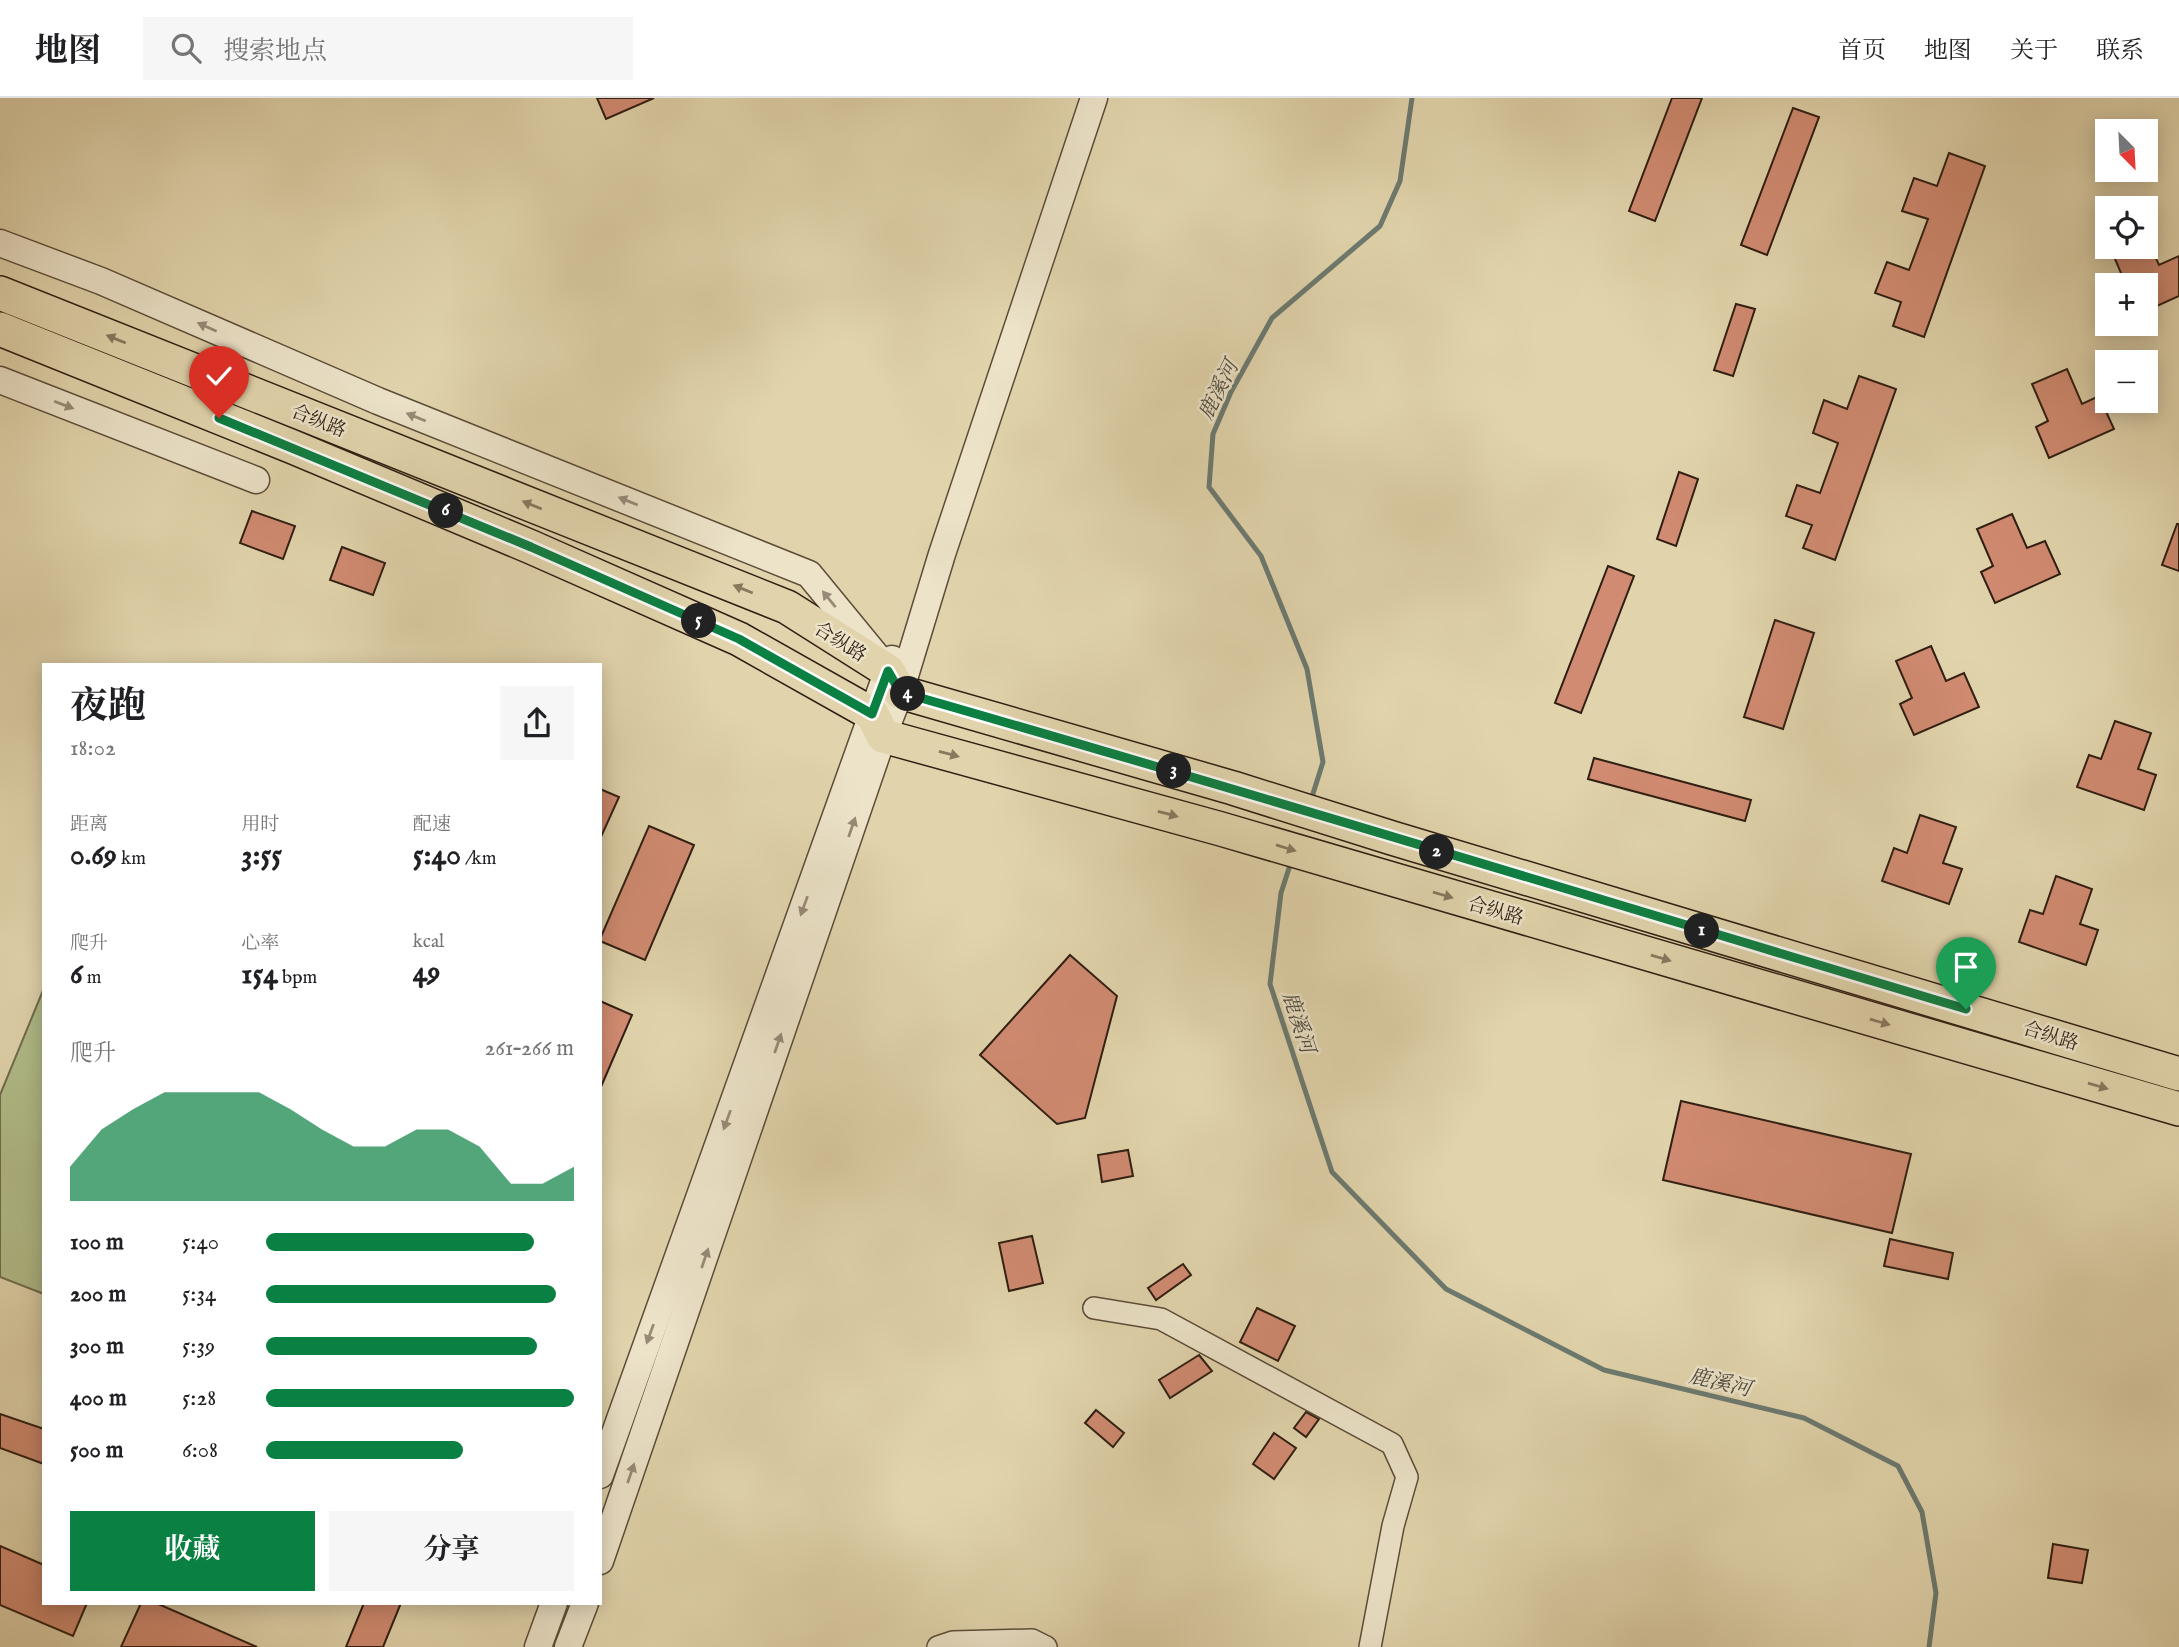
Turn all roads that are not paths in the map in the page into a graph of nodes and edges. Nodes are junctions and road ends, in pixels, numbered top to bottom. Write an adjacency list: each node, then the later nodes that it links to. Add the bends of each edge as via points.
1 (1075, 98): 8 (street)
2 (1094, 98): 8 (street, via 947,541)
3 (0, 243): 8 (street, one-way to 3, via 809,574)
4 (0, 293): 8 (main road, 合纵路, one-way to 4, via 787,607)
5 (0, 329): 9 (main road, 合纵路, via 293,447 739,639)
6 (0, 380): 7 (street, one-way to 7)
7 (256, 480)
8 (894, 681): 9 (street); 10 (main road, 合纵路, via 1392,838)
9 (877, 725): 11 (main road, 合纵路, one-way to 11); 13 (street, one-way to 13); 14 (street, one-way to 9)
10 (2179, 1074)
11 (2179, 1109)
12 (1094, 1307): 21 (street, via 1161,1319 1392,1444 1407,1477)
13 (602, 1470)
14 (602, 1555)
15 (553, 1605): 17 (street)
16 (583, 1605): 18 (street)
17 (538, 1647)
18 (568, 1647)
19 (939, 1647): 20 (street, via 953,1642 1032,1640)
20 (1046, 1647)
21 (1370, 1647)

